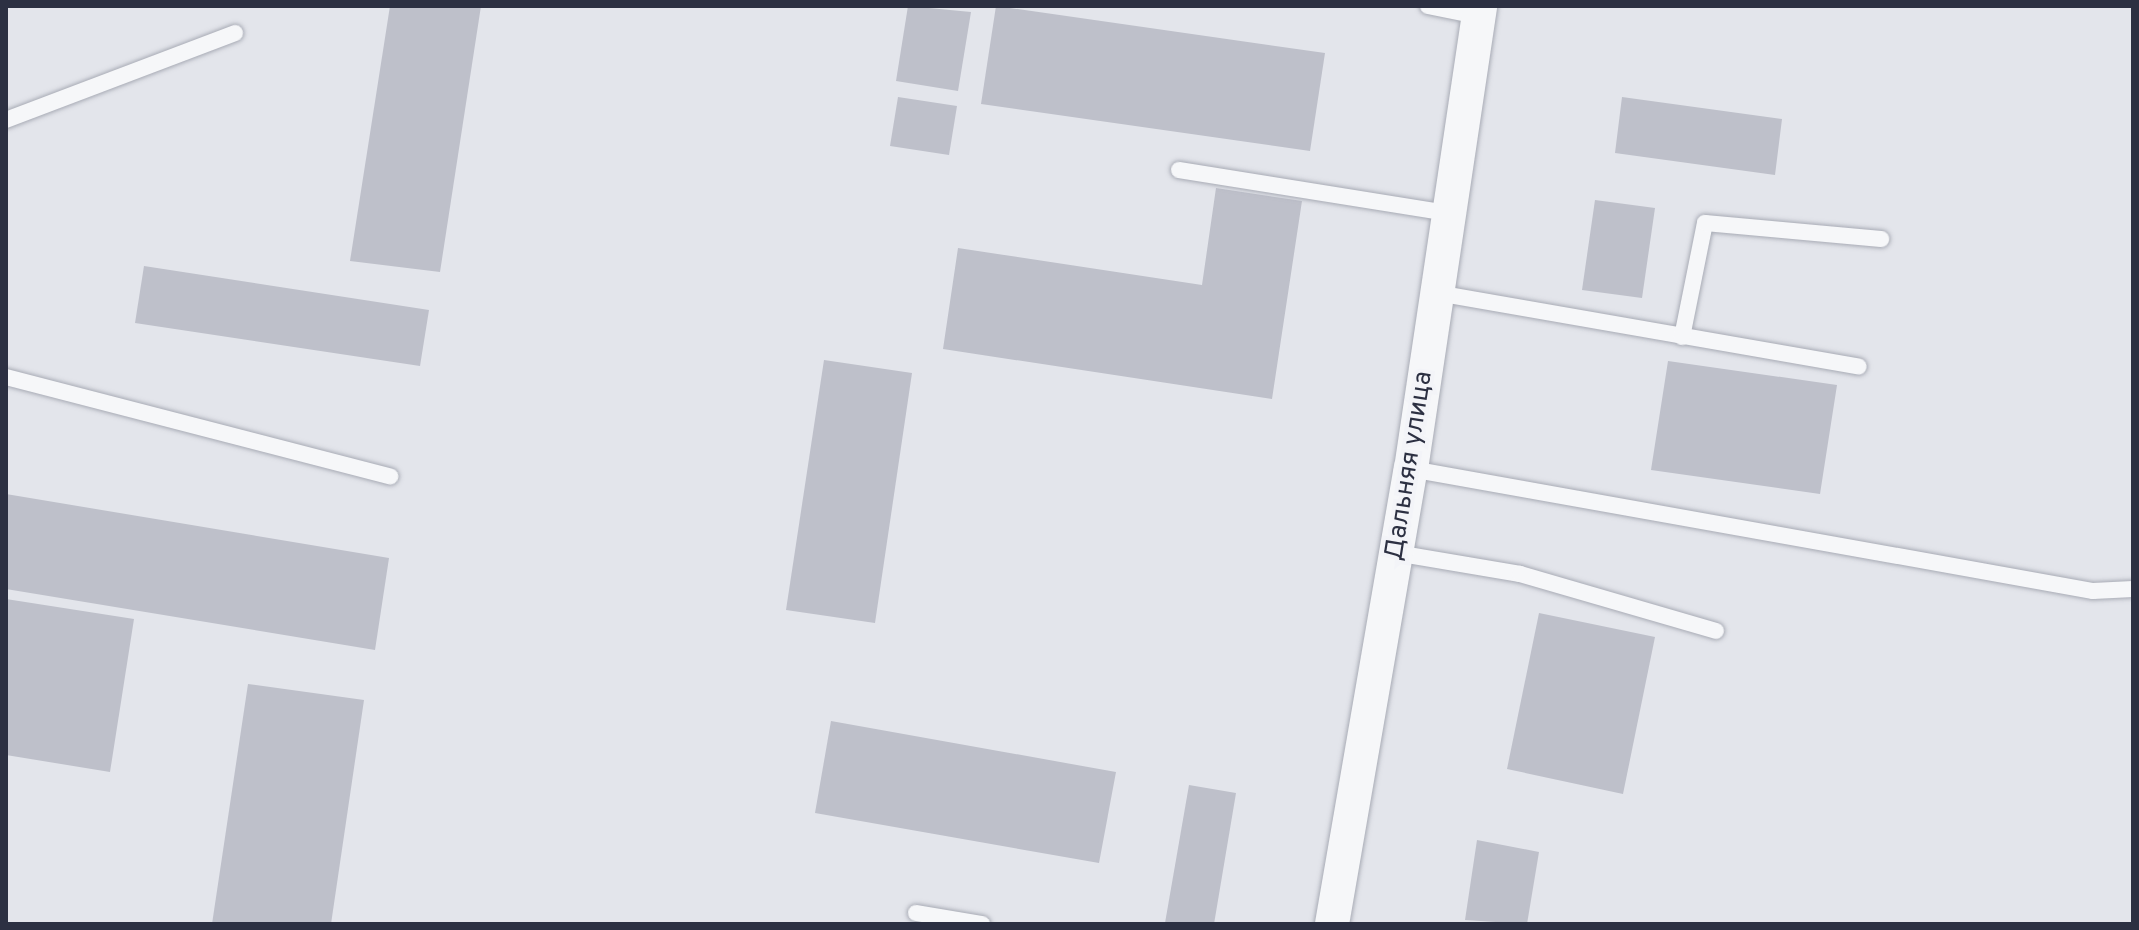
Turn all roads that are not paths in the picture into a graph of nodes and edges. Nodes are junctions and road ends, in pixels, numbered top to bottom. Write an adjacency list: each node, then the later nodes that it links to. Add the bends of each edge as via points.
1 (1428, 6): 2 (lane)
2 (1479, 11): 6 (street, Дальняя улица)
3 (235, 33): 4 (lane)
4 (6, 120)
5 (1179, 170): 6 (lane)
6 (1447, 213): 8 (street, Дальняя улица)
7 (1881, 239): 9 (lane, via 1705,223)
8 (1437, 293): 9 (lane); 12 (street, Дальняя улица)
9 (1682, 337): 10 (lane)
10 (1859, 367)
11 (6, 377): 13 (lane)
12 (1411, 469): 14 (street, Дальняя улица); 15 (lane, via 2093,591)
13 (390, 476)
14 (1396, 553): 16 (lane, via 1520,574); 19 (street, Дальняя улица)
15 (2133, 589)
16 (1716, 631)
17 (916, 913): 18 (lane)
18 (982, 924)
19 (1332, 924)

